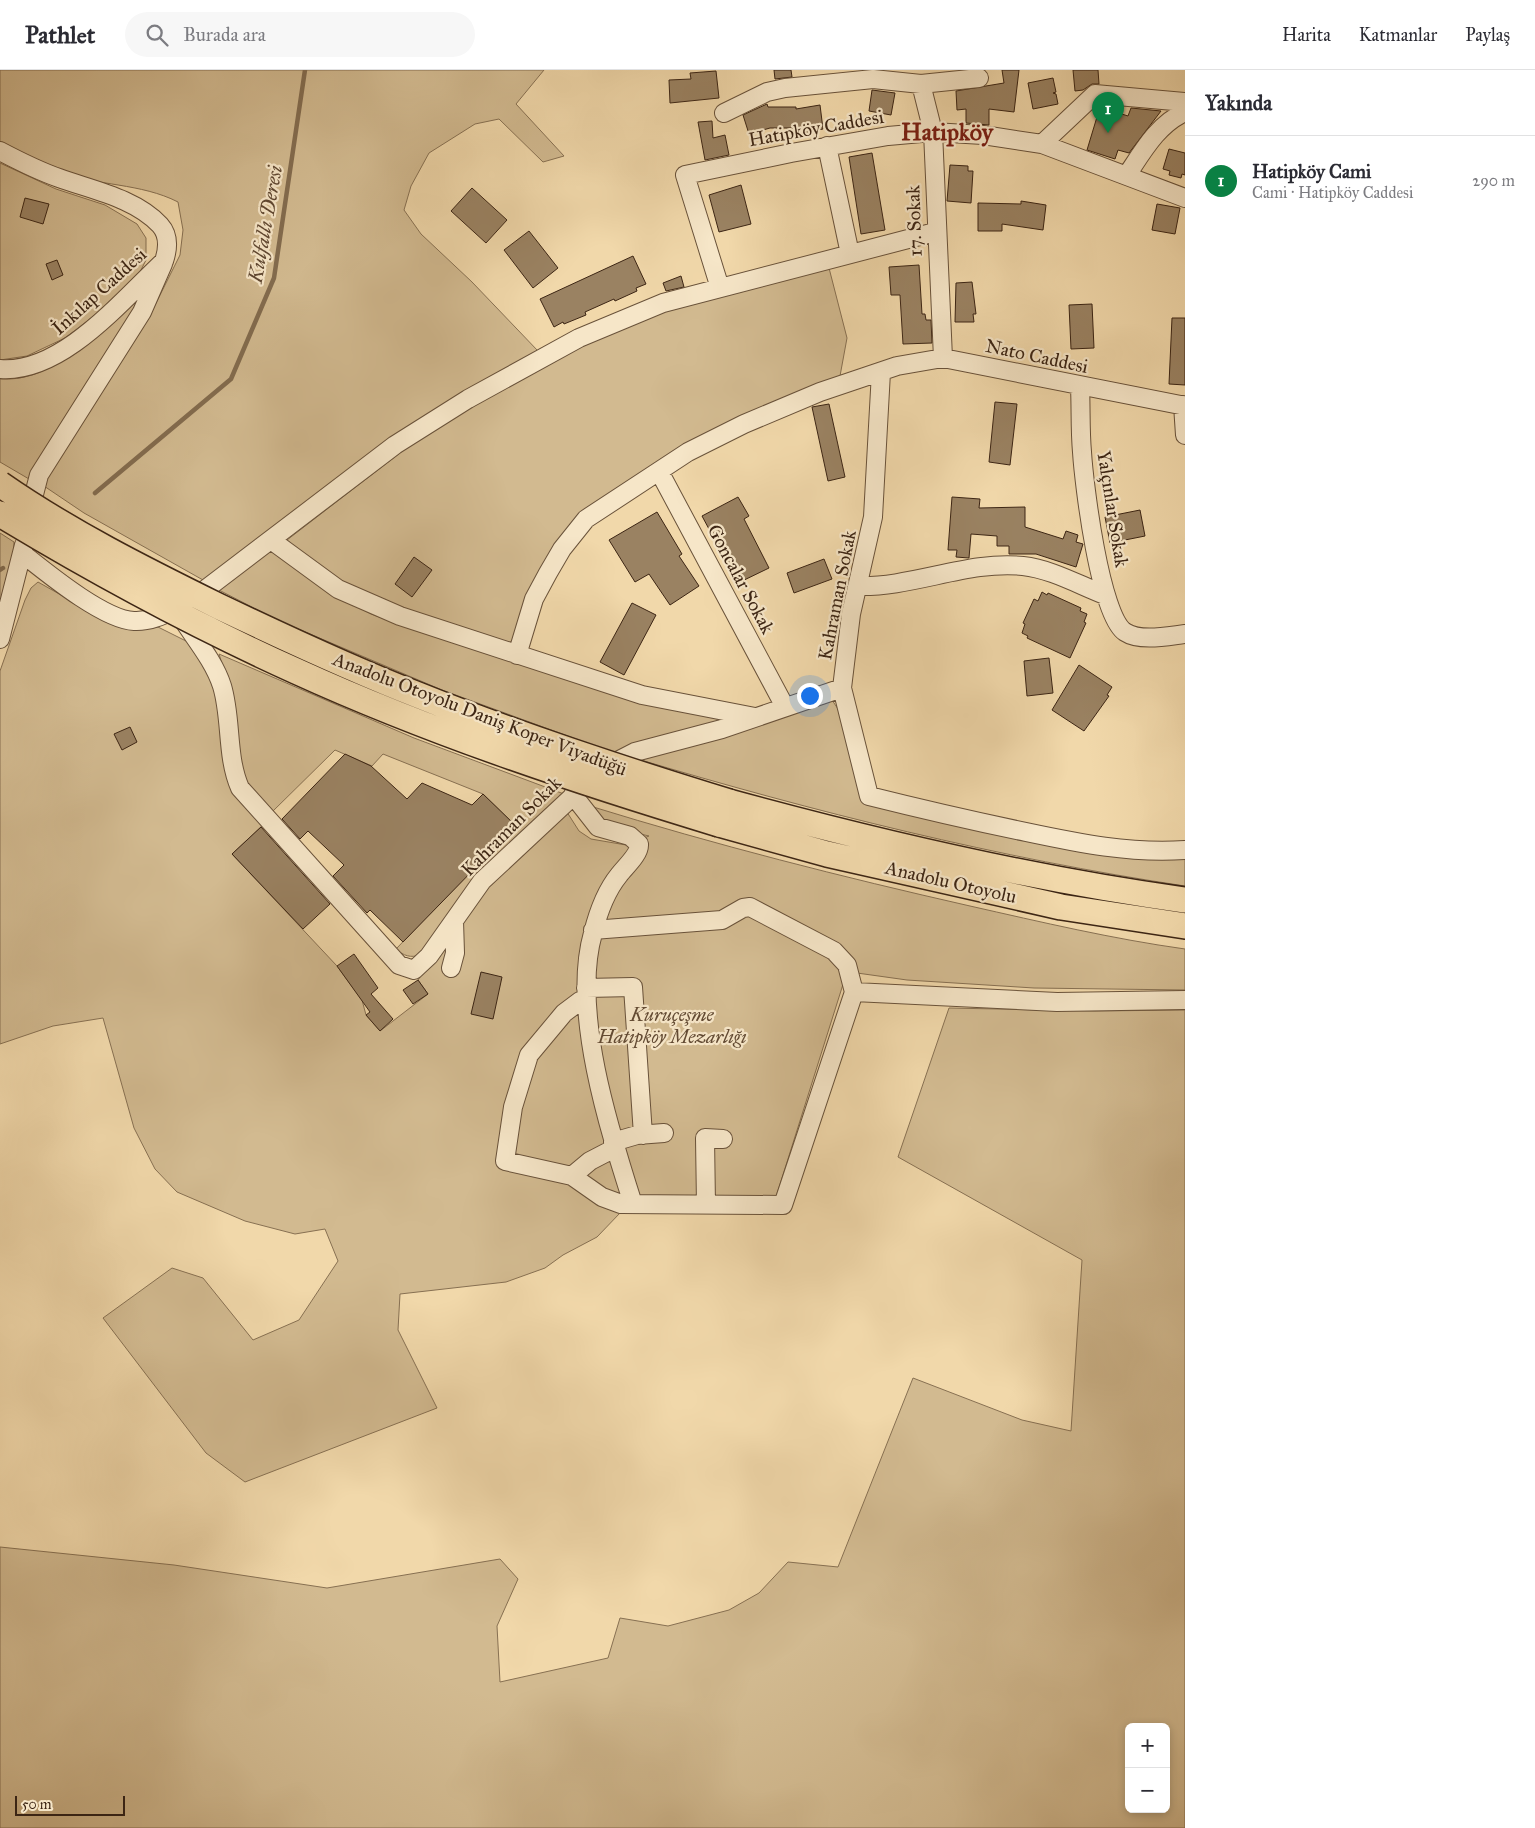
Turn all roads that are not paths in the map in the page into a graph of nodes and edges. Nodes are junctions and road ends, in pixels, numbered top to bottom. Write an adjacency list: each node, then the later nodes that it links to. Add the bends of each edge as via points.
1 (979, 78): 2 (street)
2 (921, 84): 5 (street, via 873,79 785,88 767,92); 6 (street, 17. Sokak)
3 (1185, 102): 7 (street, via 1095,94)
4 (1185, 112): 10 (street, via 1156,134)
5 (724, 113)
6 (933, 132): 7 (street, Hatipköy Caddesi); 8 (street, Hatipköy Caddesi); 12 (street, 17. Sokak)
7 (1042, 144): 10 (street, Hatipköy Caddesi)
8 (827, 146): 13 (street); 15 (street, Hatipköy Caddesi, via 685,175)
9 (0, 151): 14 (street, İnkılap Caddesi, via 126,203 147,215 164,232 168,250)
10 (1127, 175): 11 (street, Hatipköy Caddesi)
11 (1185, 198)
12 (936, 232): 13 (street); 16 (street, 17. Sokak)
13 (850, 254): 15 (street)
14 (164, 261): 17 (street, İnkılap Caddesi, via 64,351 34,365); 26 (street, via 142,312 39,475)
15 (720, 288): 25 (street, via 663,302 617,321 475,395 395,445)
16 (943, 358): 18 (street, Nato Caddesi, via 909,363); 19 (street, Nato Caddesi)
17 (0, 369)
18 (882, 372): 22 (street, Nato Caddesi, via 820,392 744,424 688,452); 27 (street, Kahraman Sokak, via 873,517)
19 (1080, 387): 20 (street, Nato Caddesi); 28 (street, Yalçınlar Sokak, via 1082,453 1097,559)
20 (1184, 406): 21 (street)
21 (1185, 435)
22 (659, 471): 32 (street, Nato Caddesi, via 577,529 534,599); 34 (street, Goncalar Sokak)
23 (0, 484): 37 (highway, Anadolu Otoyolu Daniş Koper Viyadüğü, bridge, via 173,584 306,648 428,699 629,771)
24 (0, 514): 37 (highway, Anadolu Otoyolu Daniş Koper Viyadüğü, bridge, via 152,601 297,672 408,718 553,770)
25 (271, 540): 29 (street); 32 (street, via 330,583 363,601)
26 (23, 554): 29 (street, via 80,598 126,619 146,621); 31 (street)
27 (857, 586): 28 (street, via 876,587 986,567 1024,566); 33 (street, Kahraman Sokak)
28 (1106, 595): 30 (street, Yalçınlar Sokak, via 1116,624 1125,632 1145,637)
29 (176, 609): 40 (street, Kahraman Sokak, via 222,686 236,779 246,795 399,965 414,970 420,967)
30 (1185, 634)
31 (0, 639)
32 (517, 655): 35 (street, via 642,695)
33 (842, 688): 34 (street, Kahraman Sokak); 38 (street, via 869,796 1092,844 1142,851)
34 (786, 707): 35 (street, Kahraman Sokak)
35 (756, 717): 36 (street, Kahraman Sokak, via 635,752 602,769)
36 (573, 794): 40 (street, Kahraman Sokak, via 494,869); 42 (street, via 598,827 630,836 639,844 606,897)
37 (724, 813): 39 (highway, Anadolu Otoyolu, via 832,830 1019,873); 41 (highway, Anadolu Otoyolu, via 826,854 1061,907)
38 (1185, 850)
39 (1185, 900)
40 (454, 921): 43 (street, via 455,953)
41 (1185, 926)
42 (594, 930): 44 (street, via 722,920 750,907 834,951 847,966); 45 (street)
43 (451, 968)
44 (854, 992): 46 (street, via 1056,1002); 53 (street, via 783,1206)
45 (586, 993): 48 (street, via 633,987); 50 (street, via 602,1095); 51 (street, via 529,1055 513,1107 505,1161)
46 (1185, 1000)
47 (664, 1133): 48 (street)
48 (643, 1135): 50 (street)
49 (723, 1139): 53 (street, via 706,1138)
50 (614, 1145): 51 (street); 52 (street)
51 (572, 1176): 52 (street, via 612,1202)
52 (632, 1204): 53 (street)
53 (706, 1205)

